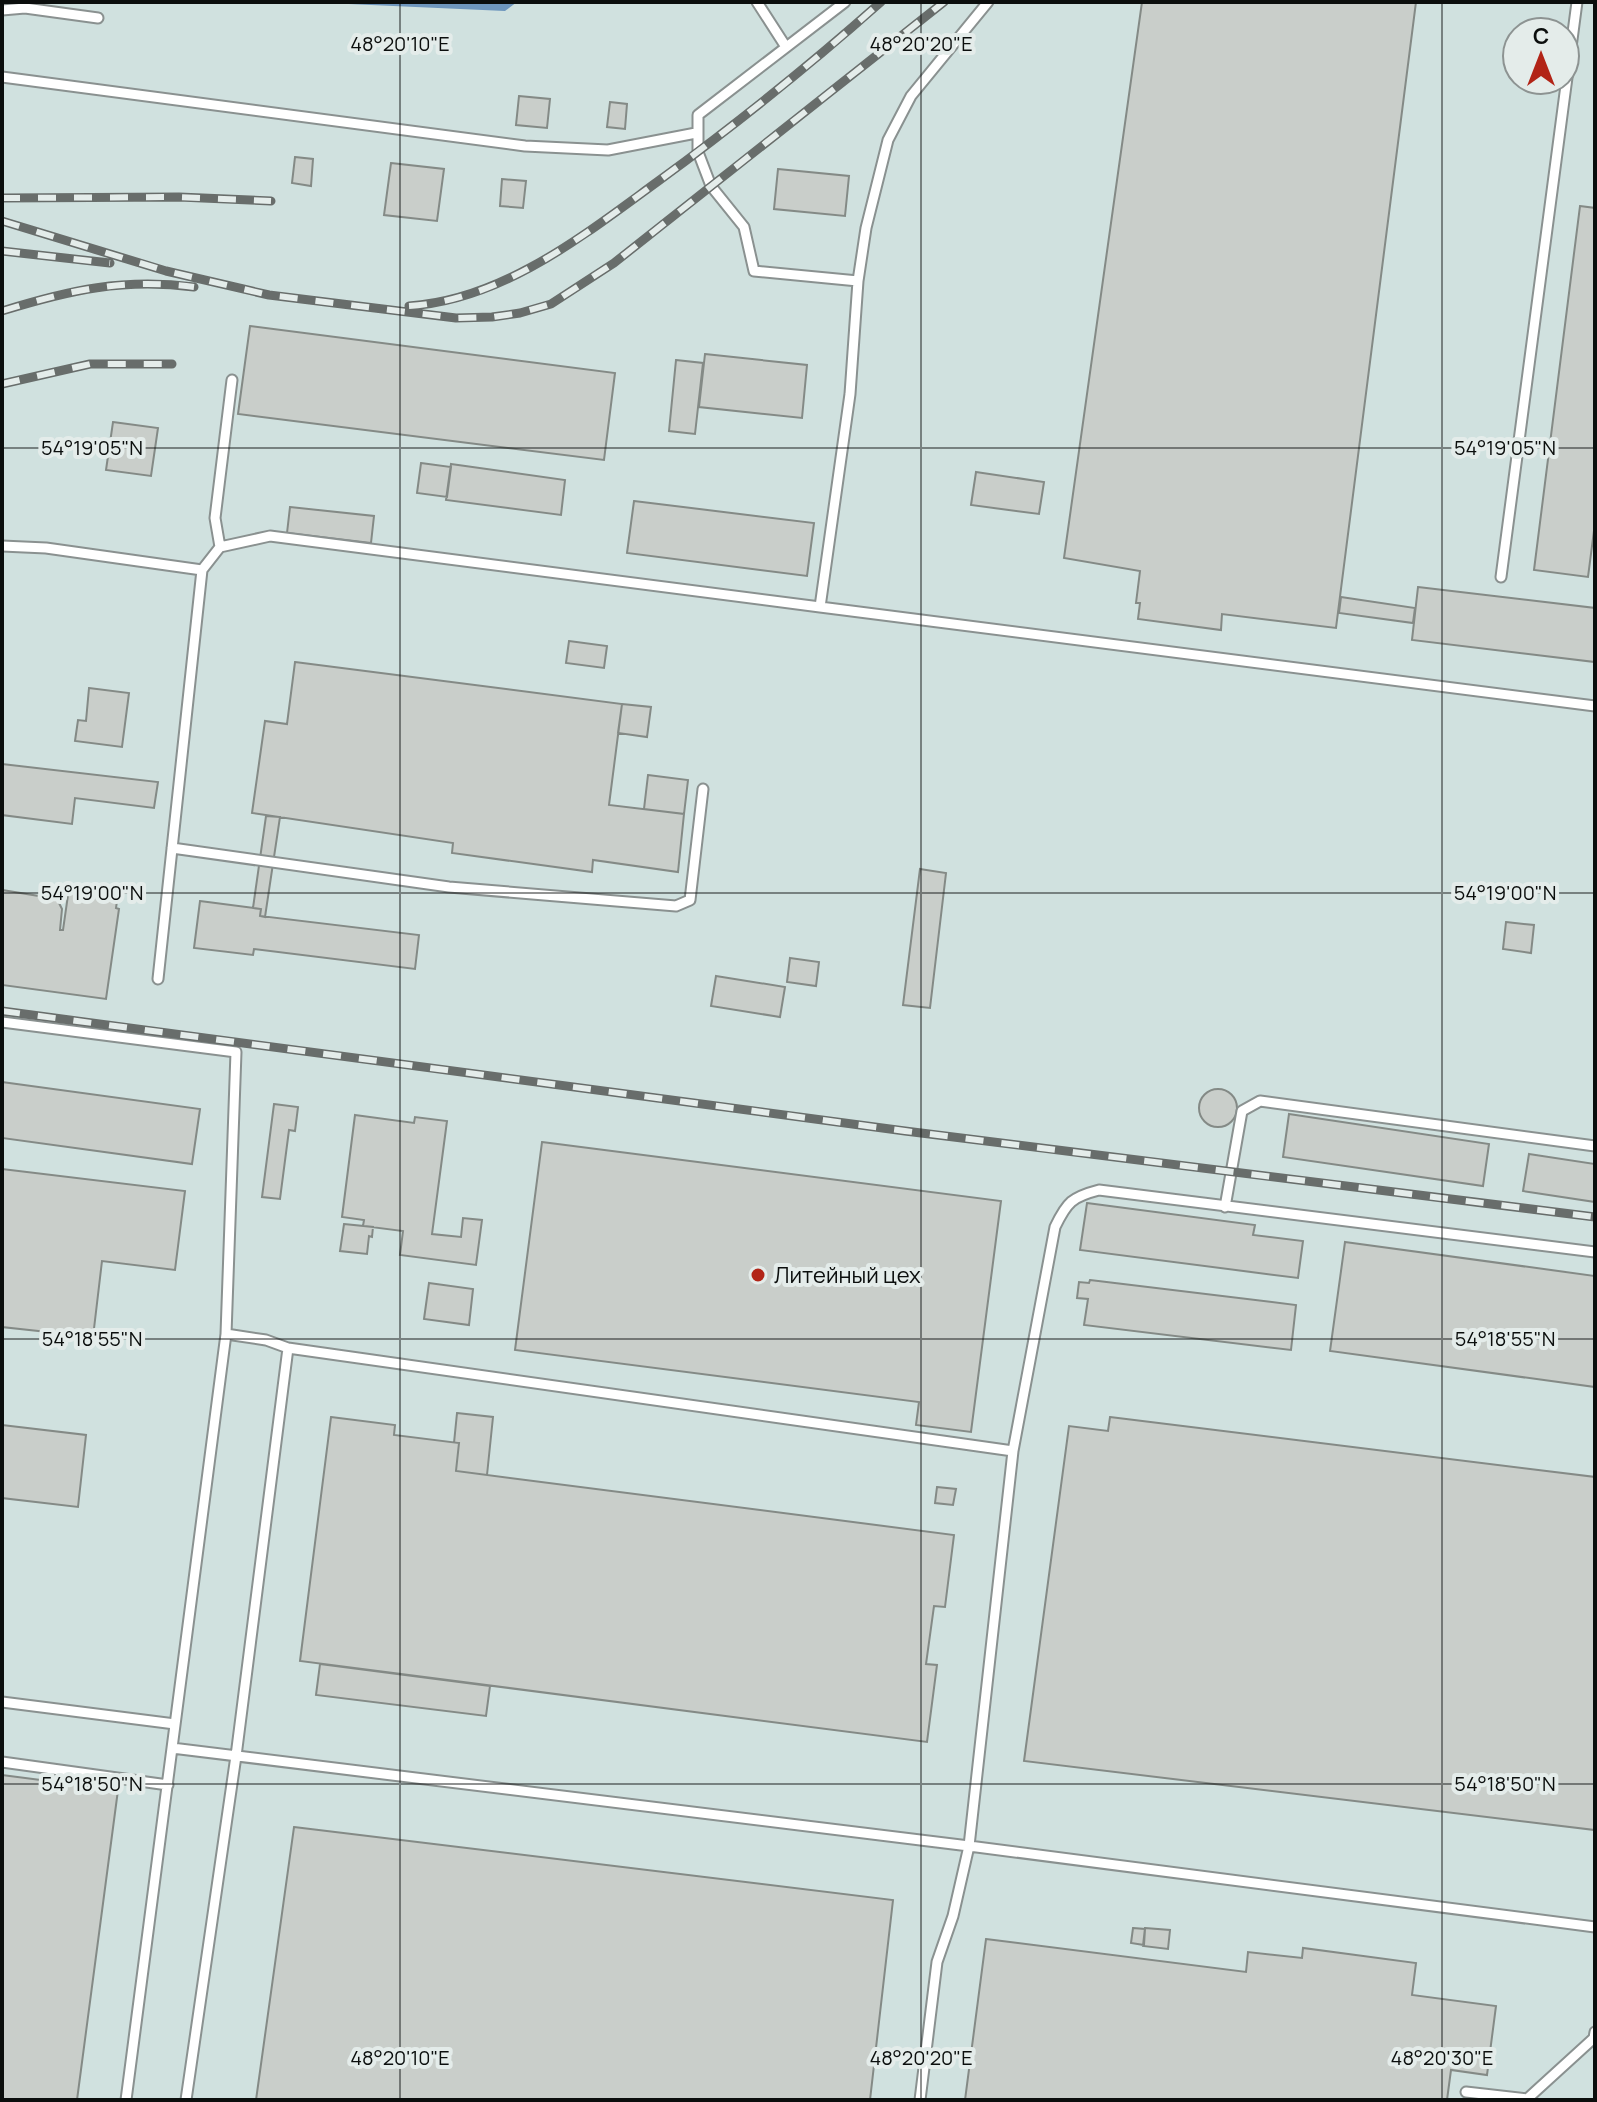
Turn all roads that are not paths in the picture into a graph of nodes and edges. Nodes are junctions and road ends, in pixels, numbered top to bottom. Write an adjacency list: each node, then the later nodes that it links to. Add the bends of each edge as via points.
1 (757, 2): 7 (lane)
2 (845, 2): 7 (lane)
3 (988, 2): 10 (lane, via 911,96 888,140)
4 (1577, 2): 15 (lane)
5 (2, 10): 6 (lane)
6 (98, 18)
7 (786, 47): 9 (lane, via 698,115)
8 (2, 77): 9 (lane, via 525,146 608,150)
9 (696, 133): 10 (lane, via 711,186 744,227 754,271)
10 (858, 281): 16 (lane, via 850,394)
11 (232, 380): 13 (lane, via 215,518)
12 (2, 546): 14 (lane)
13 (220, 547): 14 (lane); 16 (lane, via 270,536)
14 (202, 570): 19 (lane)
15 (1501, 577)
16 (820, 607): 17 (lane)
17 (1595, 706)
18 (703, 789): 19 (lane, via 690,900 676,906 449,887)
19 (172, 848): 20 (lane)
20 (158, 979)
21 (2, 1022): 25 (lane, via 236,1052)
22 (1595, 1146): 23 (lane, via 1260,1101 1242,1111)
23 (1225, 1207): 24 (lane); 27 (lane, via 1099,1190 1065,1206 1055,1227)
24 (1595, 1252)
25 (226, 1334): 26 (lane); 29 (lane)
26 (288, 1348): 27 (lane); 31 (lane)
27 (1013, 1451): 34 (lane)
28 (2, 1702): 29 (lane)
29 (175, 1724): 30 (lane)
30 (172, 1748): 31 (lane); 33 (lane)
31 (236, 1756): 34 (lane); 39 (lane)
32 (2, 1762): 33 (lane)
33 (168, 1785): 38 (lane)
34 (969, 1846): 35 (lane); 40 (lane, via 937,1962)
35 (1595, 1927)
36 (1595, 2032): 37 (lane, via 1527,2099)
37 (1466, 2092)
38 (126, 2100)
39 (186, 2100)
40 (920, 2100)

